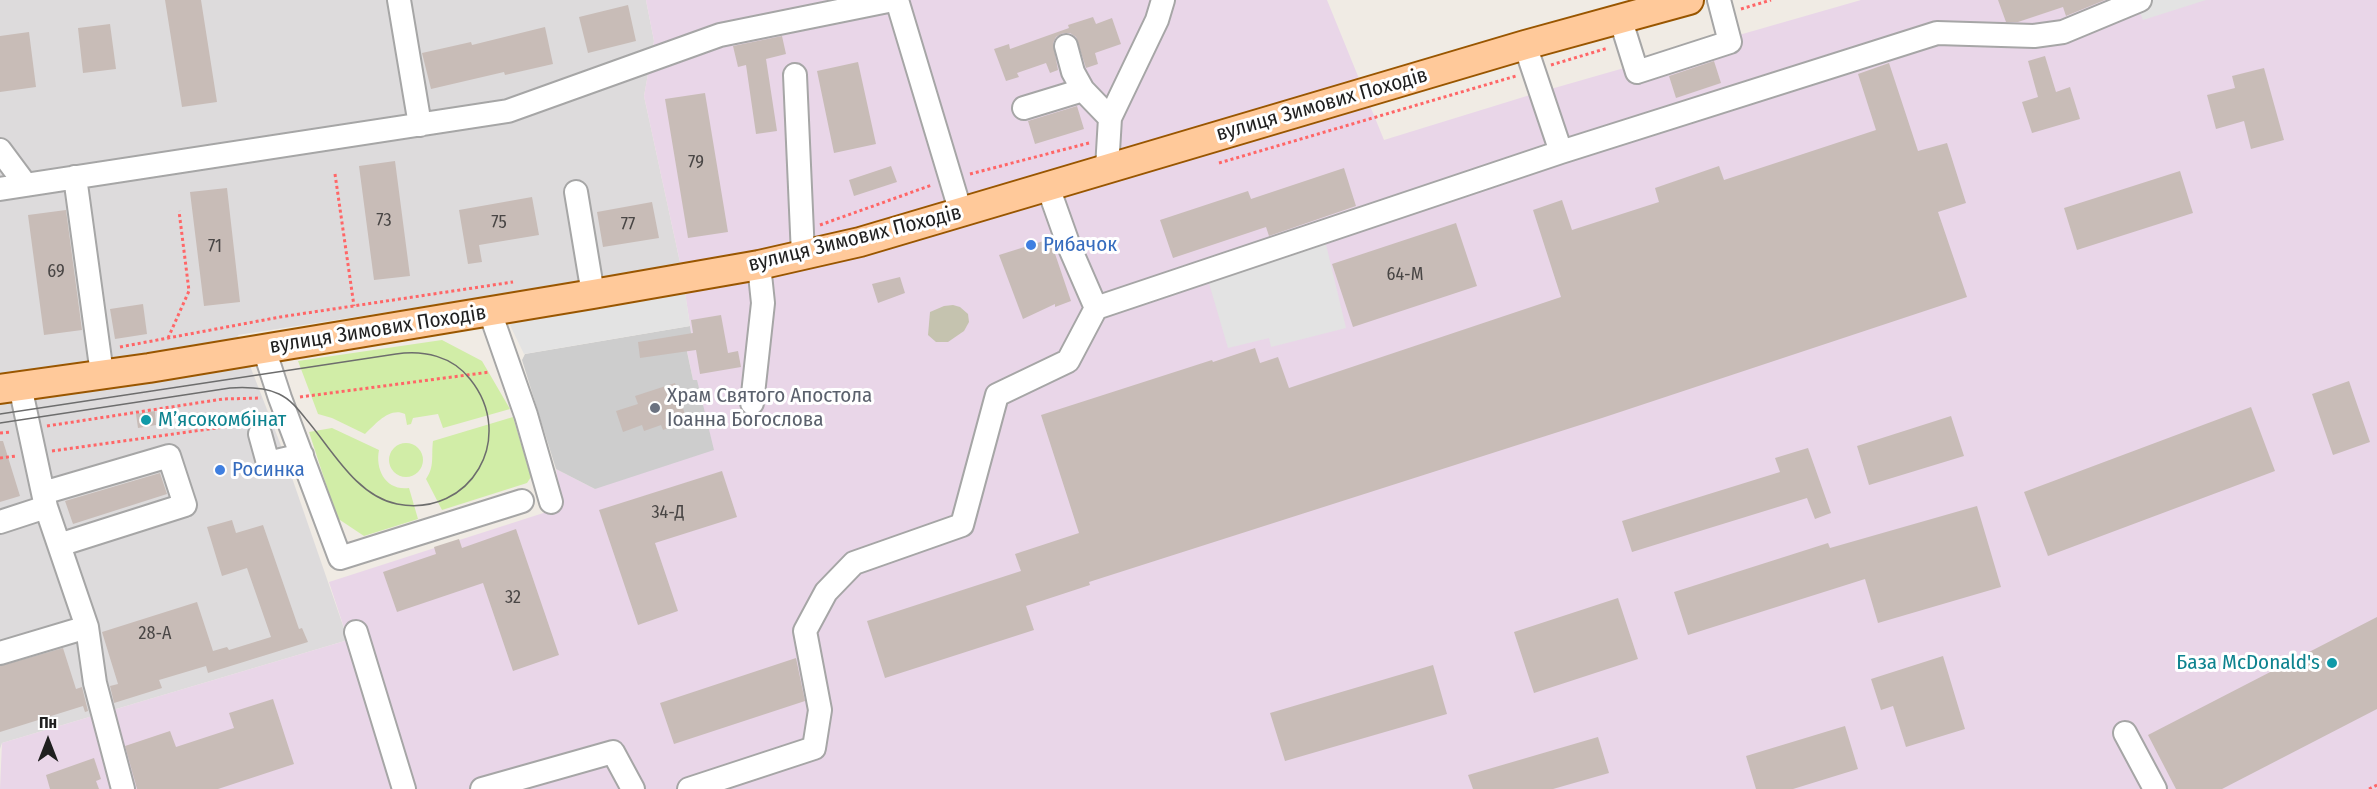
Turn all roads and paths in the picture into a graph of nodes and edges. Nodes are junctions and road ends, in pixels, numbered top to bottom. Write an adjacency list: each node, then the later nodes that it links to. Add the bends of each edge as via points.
1 (399, 0): 15 (lane)
2 (892, 0): 15 (lane, via 720,35 508,111)
3 (897, 0): 23 (lane)
4 (1163, 0): 16 (lane)
5 (1689, 0): 9 (main road, вулиця Зимових Походів)
6 (1771, 0): 8 (path)
7 (2140, 0): 18 (lane, via 2064,32 2034,36 1937,33)
8 (1722, 7): 9 (lane, via 1730,42 1637,72)
9 (1624, 31): 11 (main road, вулиця Зимових Походів); 11 (path)
10 (1066, 46): 13 (lane)
11 (1529, 58): 18 (lane); 19 (path); 20 (main road, вулиця Зимових Походів)
12 (795, 75): 30 (lane)
13 (1083, 90): 14 (lane); 16 (lane)
14 (1023, 108)
15 (420, 125): 22 (lane)
16 (1109, 128): 20 (lane); 23 (path)
17 (0, 150): 24 (lane)
18 (1561, 152): 35 (lane)
19 (1219, 163)
20 (1107, 168): 25 (main road, вулиця Зимових Походів)
21 (335, 174): 34 (path)
22 (75, 177): 24 (lane); 39 (lane)
23 (950, 179): 29 (lane); 30 (path, via 903,194)
24 (26, 185): 26 (lane)
25 (1048, 187): 29 (main road, вулиця Зимових Походів); 35 (lane)
26 (0, 189)
27 (576, 192): 33 (lane)
28 (179, 210): 37 (path, via 189,291)
29 (961, 213): 30 (main road, вулиця Зимових Походів, via 860,242)
30 (803, 244): 31 (main road, вулиця Зимових Походів)
31 (759, 265): 33 (main road, вулиця Зимових Походів); 43 (lane, via 763,303)
32 (518, 282): 34 (path)
33 (593, 294): 36 (main road, вулиця Зимових Походів)
34 (354, 306): 37 (path)
35 (1096, 308): 64 (lane, via 1068,361 997,395 963,525 854,563 826,592 805,631 820,710 814,748)
36 (490, 312): 38 (main road, вулиця Зимових Походів); 40 (lane)
37 (168, 338): 39 (path)
38 (264, 349): 39 (main road, вулиця Зимових Походів); 42 (lane)
39 (101, 363): 41 (main road, вулиця Зимових Походів)
40 (509, 368): 42 (path); 52 (lane)
41 (10, 387): 44 (lane)
42 (280, 398): 44 (path, via 223,399); 48 (lane)
43 (752, 403)
44 (29, 429): 45 (path); 47 (lane)
45 (0, 434)
46 (260, 434): 47 (path, via 257,423); 48 (lane, via 268,463)
47 (34, 453): 49 (path); 50 (lane)
48 (302, 455): 51 (lane, via 340,558)
49 (0, 458)
50 (45, 500): 53 (lane); 54 (lane); 54 (lane, via 169,456 185,505)
51 (522, 501)
52 (551, 502)
53 (0, 522)
54 (59, 545): 55 (lane)
55 (87, 627): 57 (lane); 60 (lane, via 95,683)
56 (356, 632): 61 (lane)
57 (0, 653)
58 (2125, 733): 65 (lane)
59 (2377, 785): 66 (path)
60 (123, 789)
61 (404, 789)
62 (482, 789): 63 (lane, via 613,752)
63 (633, 789)
64 (689, 789)
65 (2155, 789)
66 (2369, 789)

